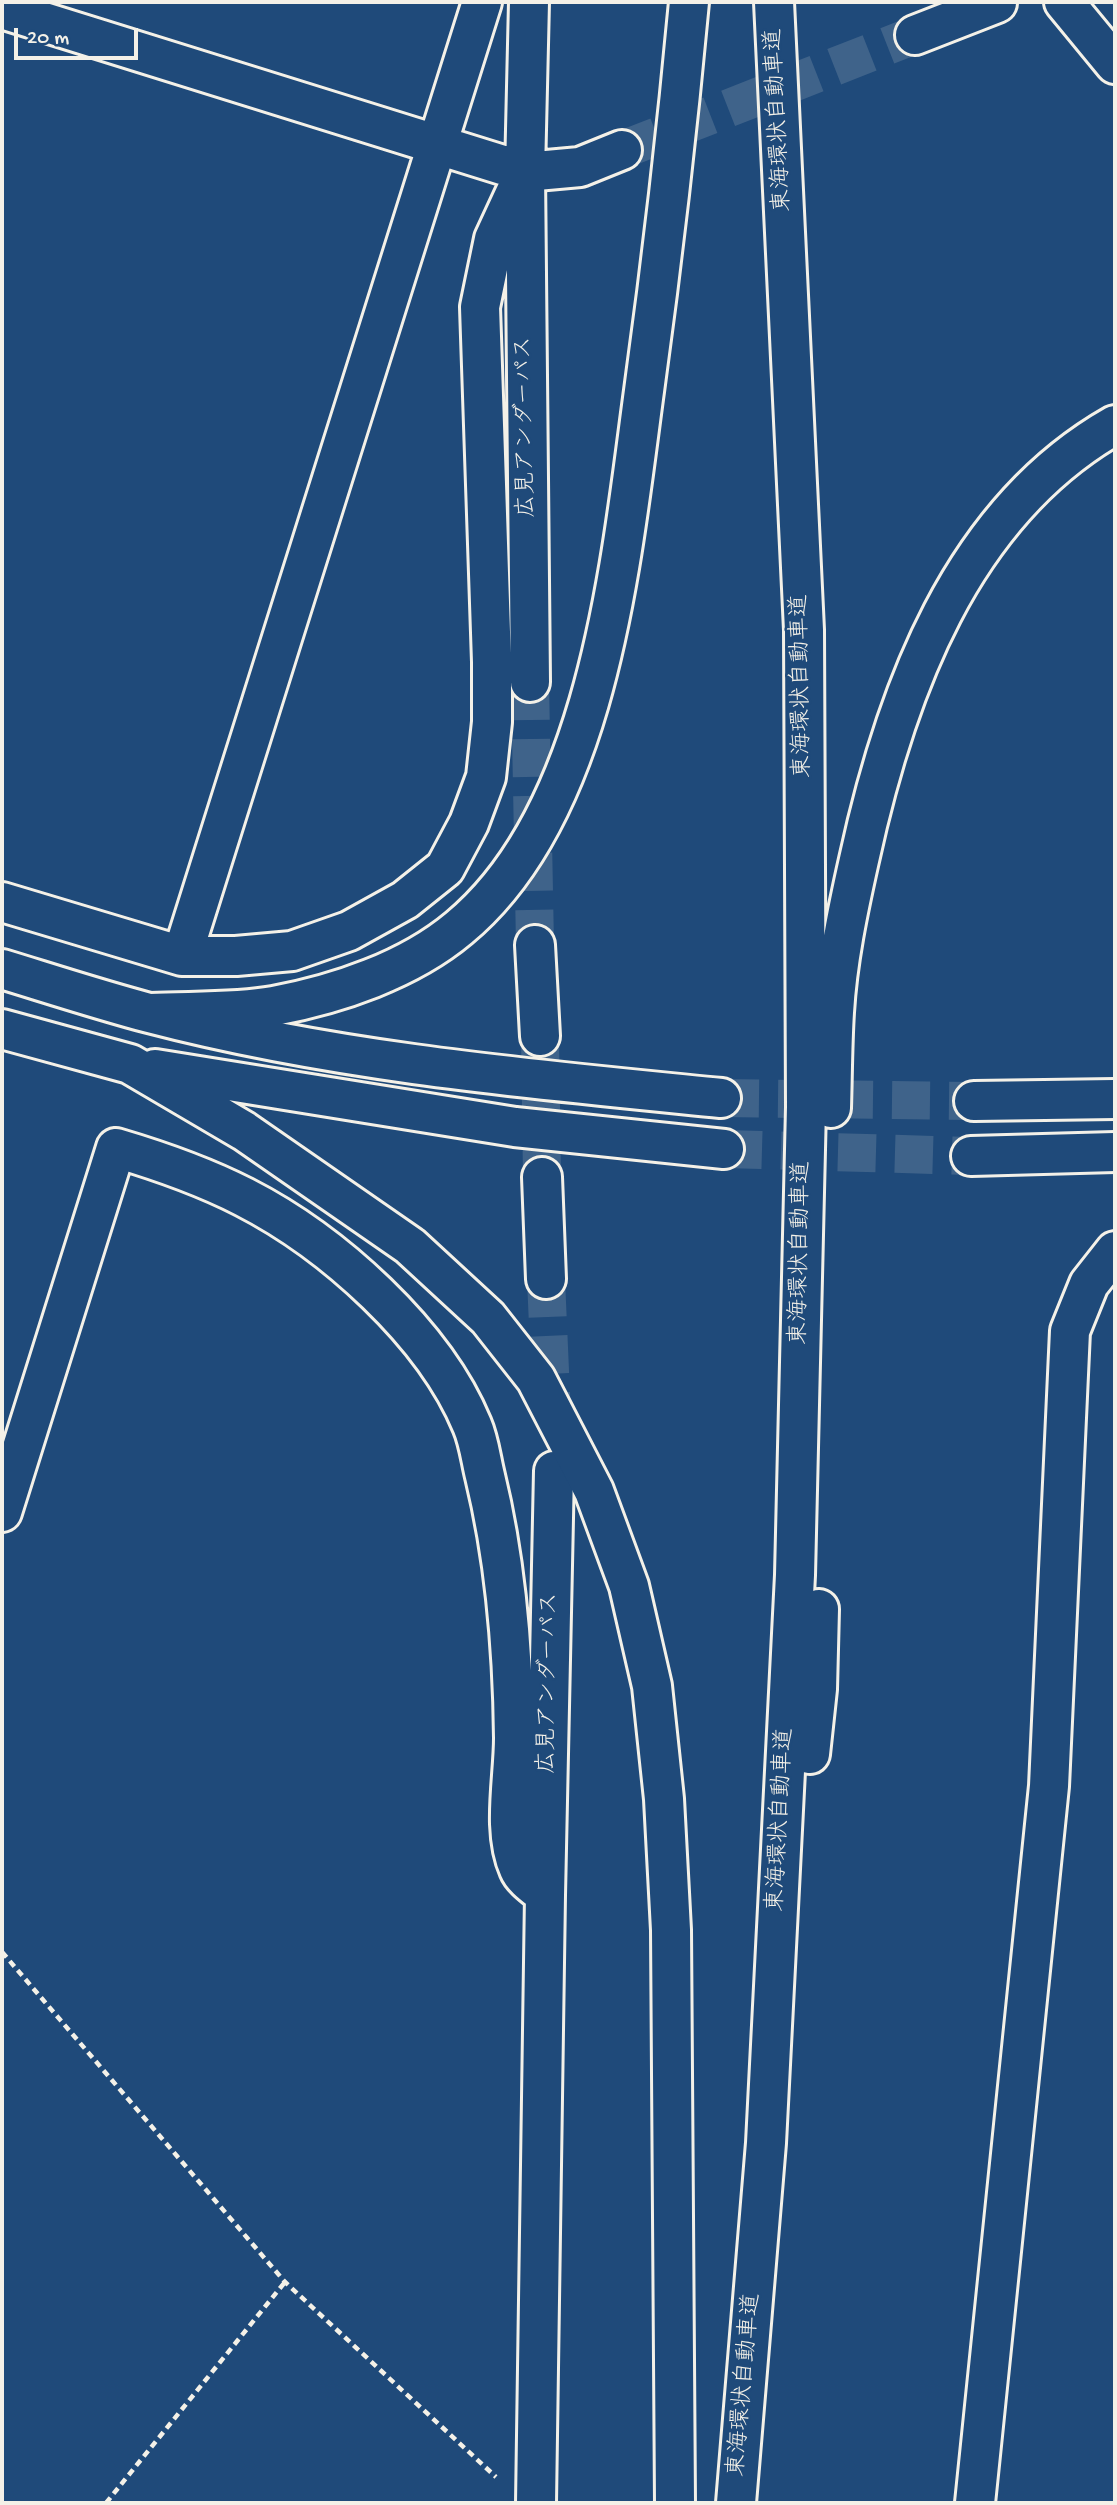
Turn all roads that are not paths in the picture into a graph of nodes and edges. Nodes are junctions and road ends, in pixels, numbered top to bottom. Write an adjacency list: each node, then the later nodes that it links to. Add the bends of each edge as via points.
1 (482, 2): 10 (main road)
2 (529, 2): 12 (main road, 広見アンダーパス)
3 (689, 2): 19 (main road, via 670,205 605,638 581,732 552,807 510,878 459,929 395,968 272,1006)
4 (774, 2): 35 (main road, 東海環状自動車道, via 804,630 806,1108 795,1574)
5 (1064, 2): 9 (main road)
6 (997, 3): 8 (main road)
7 (2, 9): 10 (main road)
8 (915, 35)
9 (1115, 64)
10 (438, 145): 12 (main road); 17 (main road)
11 (622, 150): 12 (main road, via 580,167)
12 (524, 172): 14 (main road, 広見アンダーパス); 17 (main road, via 494,239 480,307 492,722 486,777 469,823 445,868 405,901 349,931 292,951)
13 (1115, 425): 35 (main road, via 1077,447 1010,509 953,591 907,690 874,791 851,896 834,1010 817,1689)
14 (530, 682)
15 (2, 902): 17 (main road)
16 (536, 945): 21 (main road)
17 (182, 956)
18 (2, 969): 19 (main road)
19 (151, 1013): 23 (main road, via 321,1049 513,1078)
20 (2, 1029): 22 (main road)
21 (540, 1036)
22 (130, 1064): 26 (main road, via 515,1127); 37 (main road, via 331,1188 430,1264 488,1318 536,1379 594,1491 629,1586 652,1686 664,1799 671,1930)
23 (721, 1098)
24 (1115, 1098): 25 (main road)
25 (974, 1101)
26 (724, 1149)
27 (1115, 1152): 28 (main road)
28 (971, 1156)
29 (542, 1177): 31 (main road)
30 (1115, 1251): 39 (main road, via 1089,1284 1070,1331 1049,1786)
31 (546, 1279)
32 (554, 1471): 34 (main road, 広見アンダーパス)
33 (2, 1512): 34 (main road, via 116,1149 174,1166 246,1198 319,1246 385,1301 438,1361 472,1426 508,1599 514,1738 511,1839 519,1871)
34 (545, 1895): 36 (main road, 広見アンダーパス)
35 (766, 2143): 38 (main road, 東海環状自動車道)
36 (520, 2494)
37 (675, 2503)
38 (736, 2503)
39 (975, 2503)

